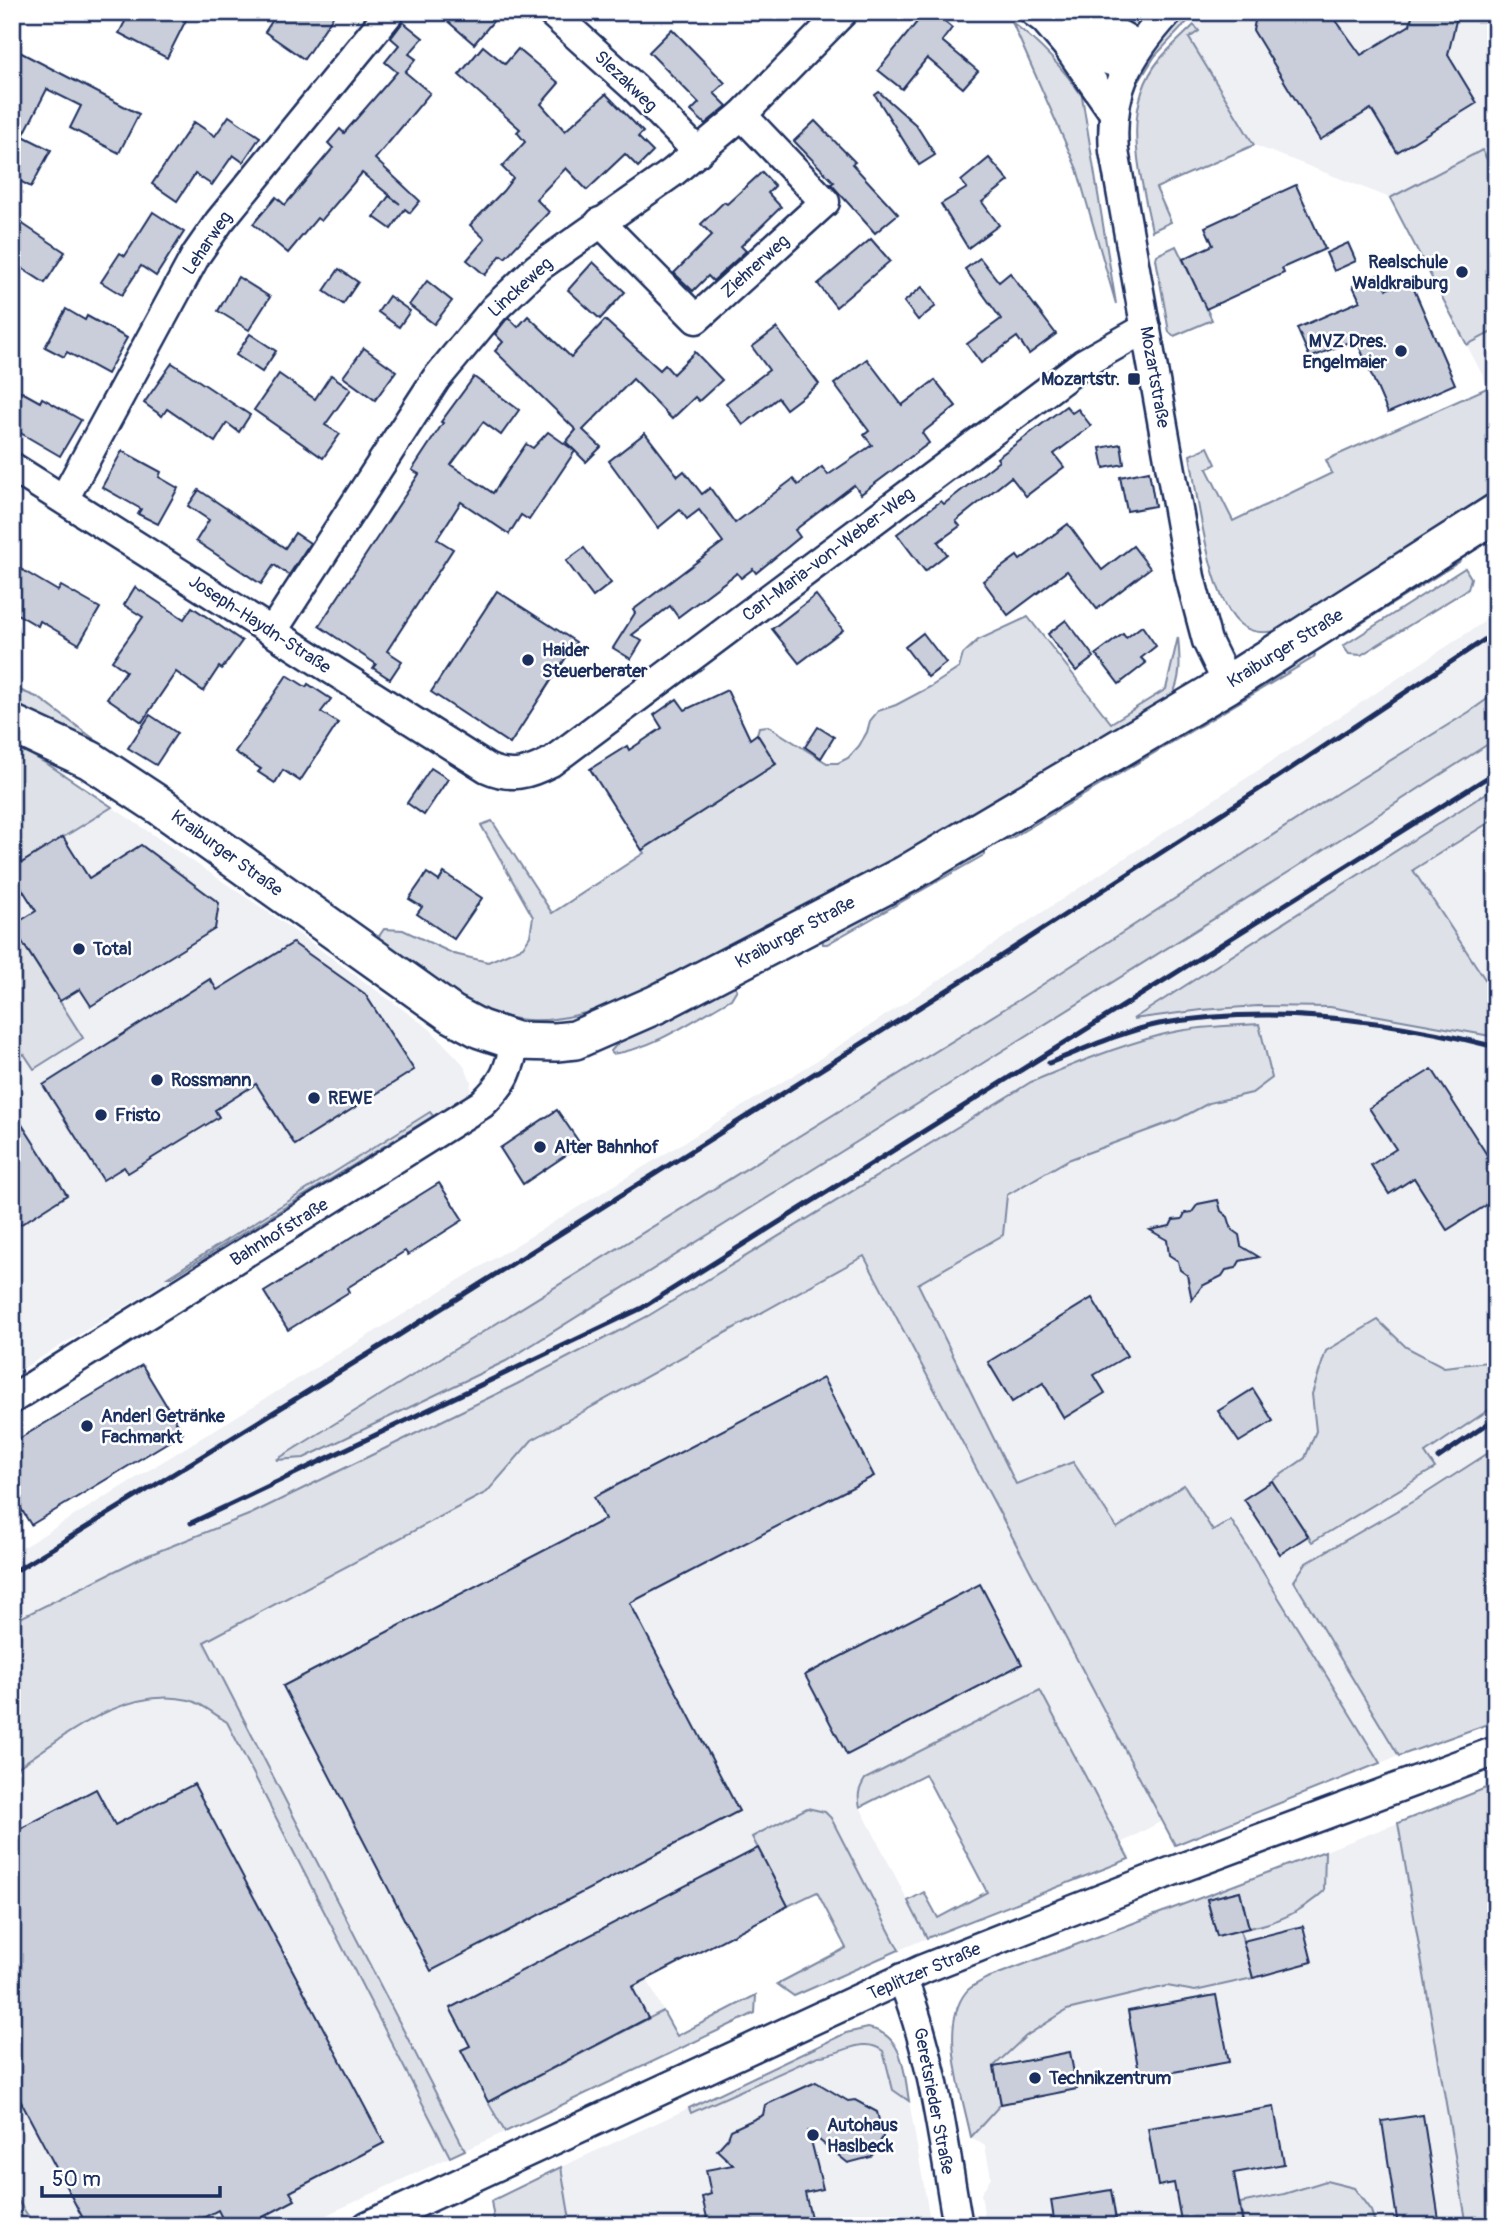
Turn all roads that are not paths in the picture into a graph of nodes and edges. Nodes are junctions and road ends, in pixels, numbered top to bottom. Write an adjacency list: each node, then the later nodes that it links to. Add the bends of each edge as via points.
1 (390, 12): 14 (street, Leharweg, via 196,255)
2 (551, 12): 10 (street, Slezakweg)
3 (843, 12): 9 (street, Linckeweg)
4 (1168, 12): 7 (street)
5 (1039, 16): 6 (street); 7 (street, via 1120,35)
6 (1068, 47): 7 (street); 8 (street)
7 (1133, 56): 8 (street, Mozartstraße)
8 (1114, 113): 12 (street, Mozartstraße, via 1114,151)
9 (743, 115): 10 (street, Linckeweg); 11 (street, Ziehrerweg, via 825,202 696,319)
10 (698, 152): 11 (street, Linckeweg)
11 (600, 222): 16 (street, Linckeweg, via 519,284 465,341 413,412)
12 (1146, 328): 17 (street, Mozartstraße, via 1197,611); 19 (street, Carl-Maria-von-Weber-Weg, via 1084,363 551,762 534,771)
13 (12, 467): 14 (street, Joseph-Haydn-Straße)
14 (64, 499): 16 (street, Joseph-Haydn-Straße)
15 (1496, 513): 17 (main road, Kraiburger Straße)
16 (272, 632): 19 (street, Joseph-Haydn-Straße, via 476,761)
17 (1228, 684): 20 (main road, Kraiburger Straße, via 905,875 657,1004 575,1040)
18 (12, 724): 20 (main road, Kraiburger Straße, via 89,760 160,806 452,1014)
19 (509, 775)
20 (516, 1041): 21 (street, Bahnhofstraße, via 508,1074 482,1104)
21 (12, 1399)
22 (1496, 1751): 23 (street, Teplitzer Straße)
23 (902, 1978): 24 (street, Teplitzer Straße); 25 (street, Geretsrieder Straße, via 928,2055)
24 (368, 2226)
25 (958, 2226)

